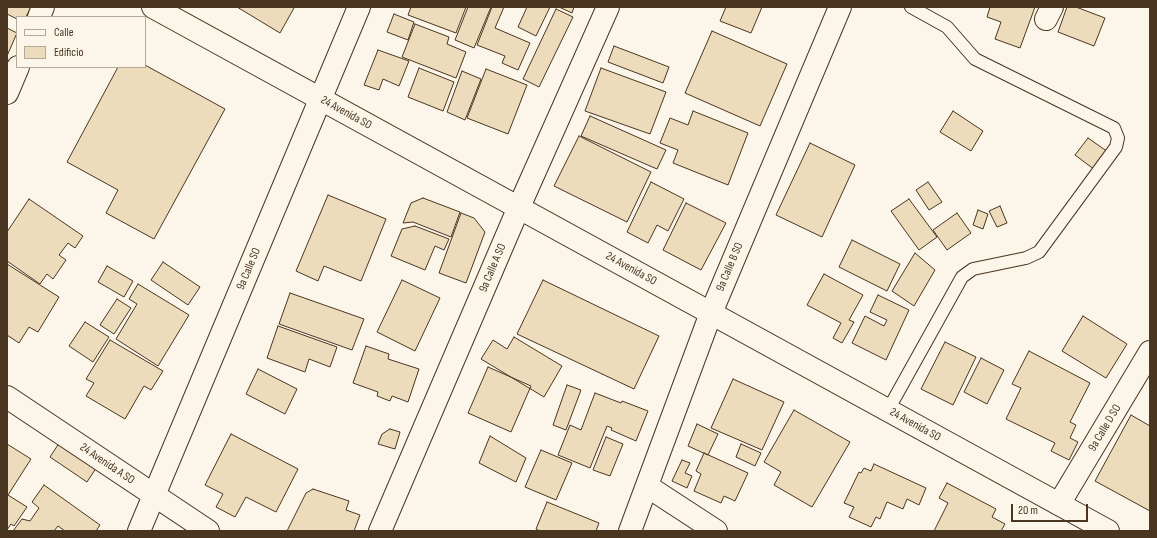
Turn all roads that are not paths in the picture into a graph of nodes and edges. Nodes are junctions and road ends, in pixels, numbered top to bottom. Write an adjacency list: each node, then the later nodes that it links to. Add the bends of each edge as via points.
1 (153, 7): 8 (street, 24 Avenida SO)
2 (359, 7): 8 (street, 9a Calle SO)
3 (608, 7): 9 (street, 9a Calle A SO)
4 (840, 7): 10 (street, 9a Calle B SO)
5 (910, 7): 13 (lane, via 947,27 975,59 1114,128 1118,138 1116,147 1039,252 1026,258 974,269 962,277)
6 (18, 68): 7 (street)
7 (7, 94)
8 (320, 99): 9 (street, 24 Avenida SO); 15 (street, 9a Calle SO)
9 (519, 208): 10 (street, 24 Avenida SO); 19 (street, 9a Calle A SO)
10 (711, 313): 13 (street, 24 Avenida SO); 14 (street, 9a Calle B SO)
11 (1150, 352): 16 (street, 9a Calle D SO)
12 (7, 397): 15 (street, 24 Avenida A SO)
13 (888, 410): 16 (street, 24 Avenida SO)
14 (647, 486): 20 (street, 9a Calle B SO); 21 (street)
15 (153, 495): 17 (street, 9a Calle SO); 18 (street, 24 Avenida A SO)
16 (1060, 504): 22 (street, 24 Avenida SO)
17 (139, 531)
18 (208, 531)
19 (380, 531)
20 (630, 531)
21 (716, 531)
22 (1108, 531)

